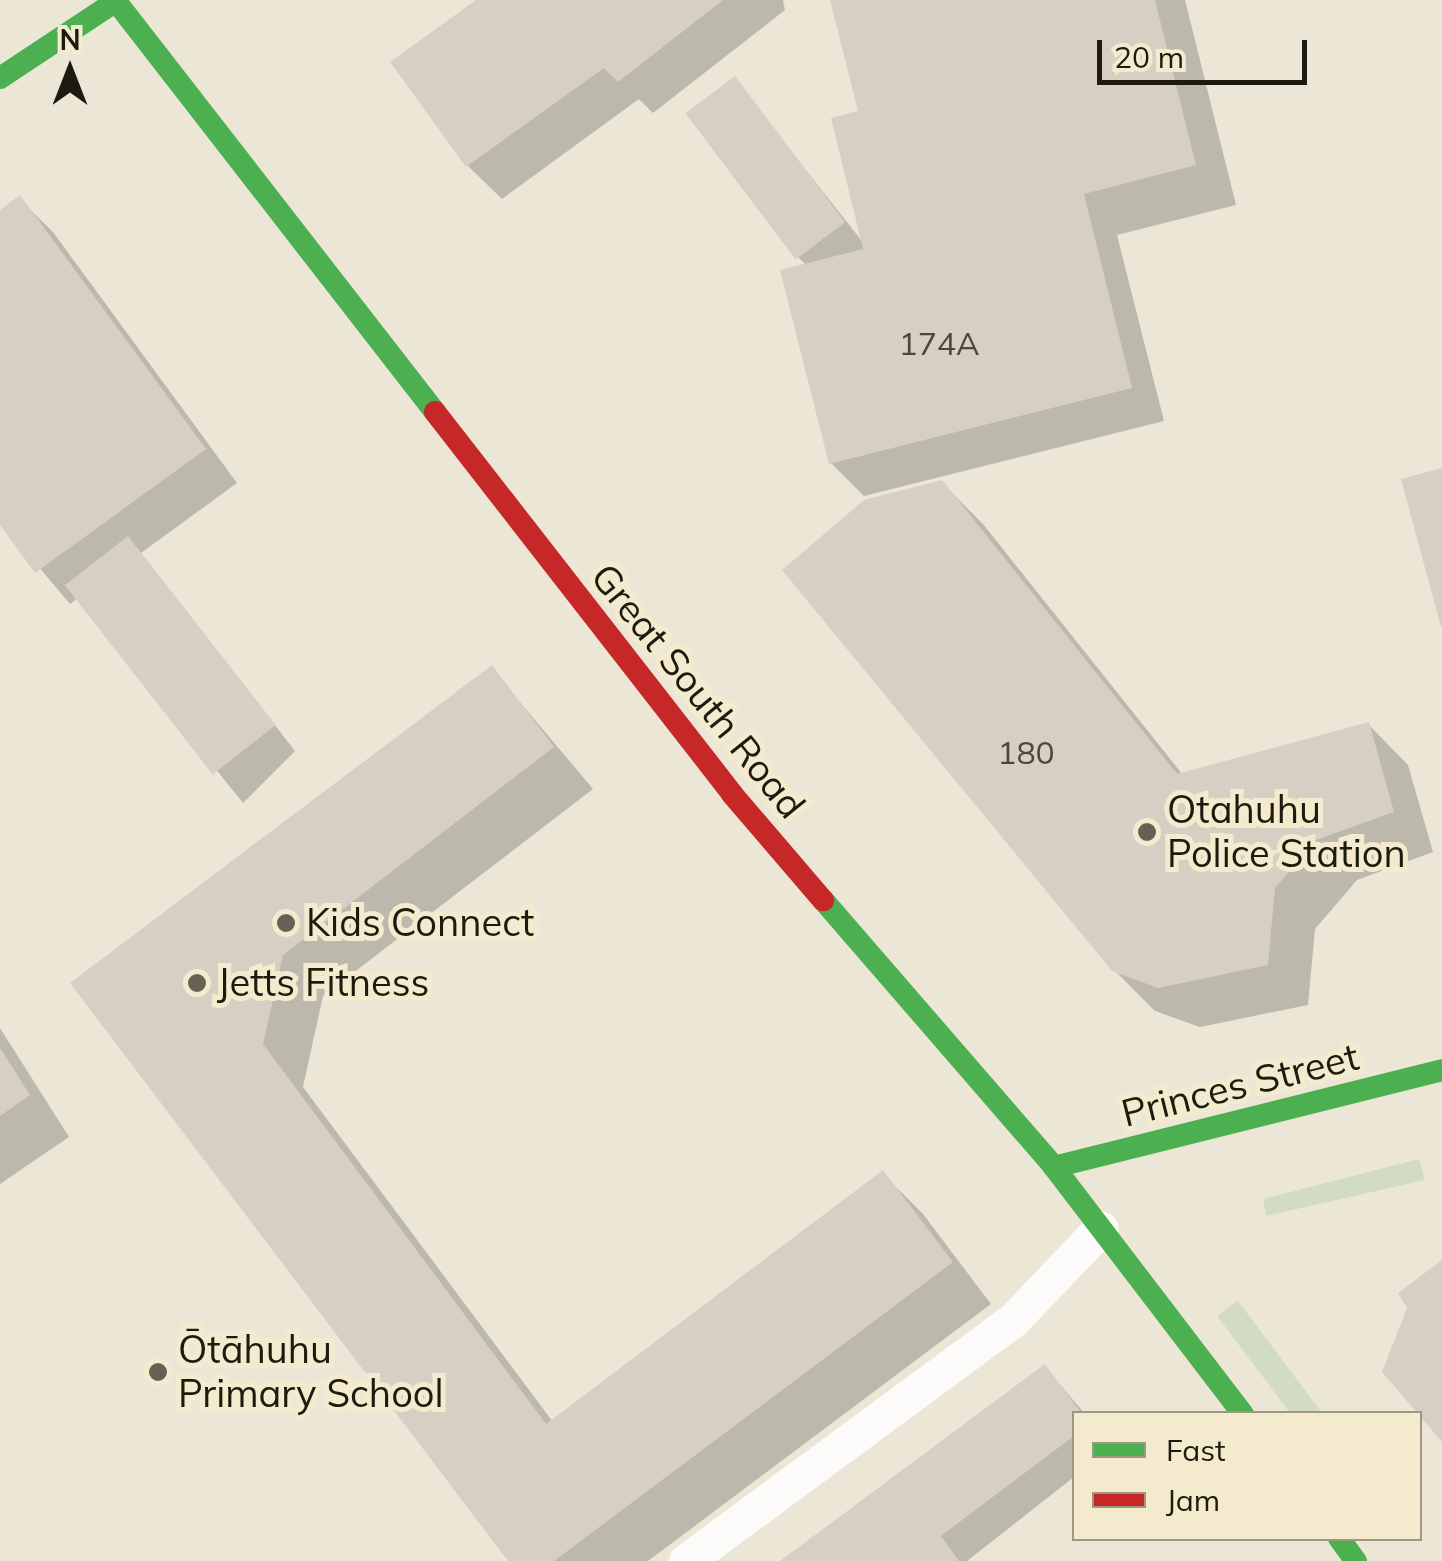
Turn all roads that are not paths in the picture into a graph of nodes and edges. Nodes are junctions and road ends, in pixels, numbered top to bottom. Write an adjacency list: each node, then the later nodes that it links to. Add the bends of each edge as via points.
1 (116, 0): 2 (main road); 4 (main road, Great South Road, via 732,794)
2 (0, 78)
3 (1442, 1070): 4 (main road, Princes Street)
4 (1054, 1167): 5 (main road, Great South Road)
5 (1102, 1228): 6 (main road, Great South Road); 8 (lane, via 1015,1318)
6 (1241, 1411)
7 (1340, 1541): 9 (main road)
8 (686, 1561)
9 (1356, 1561)

